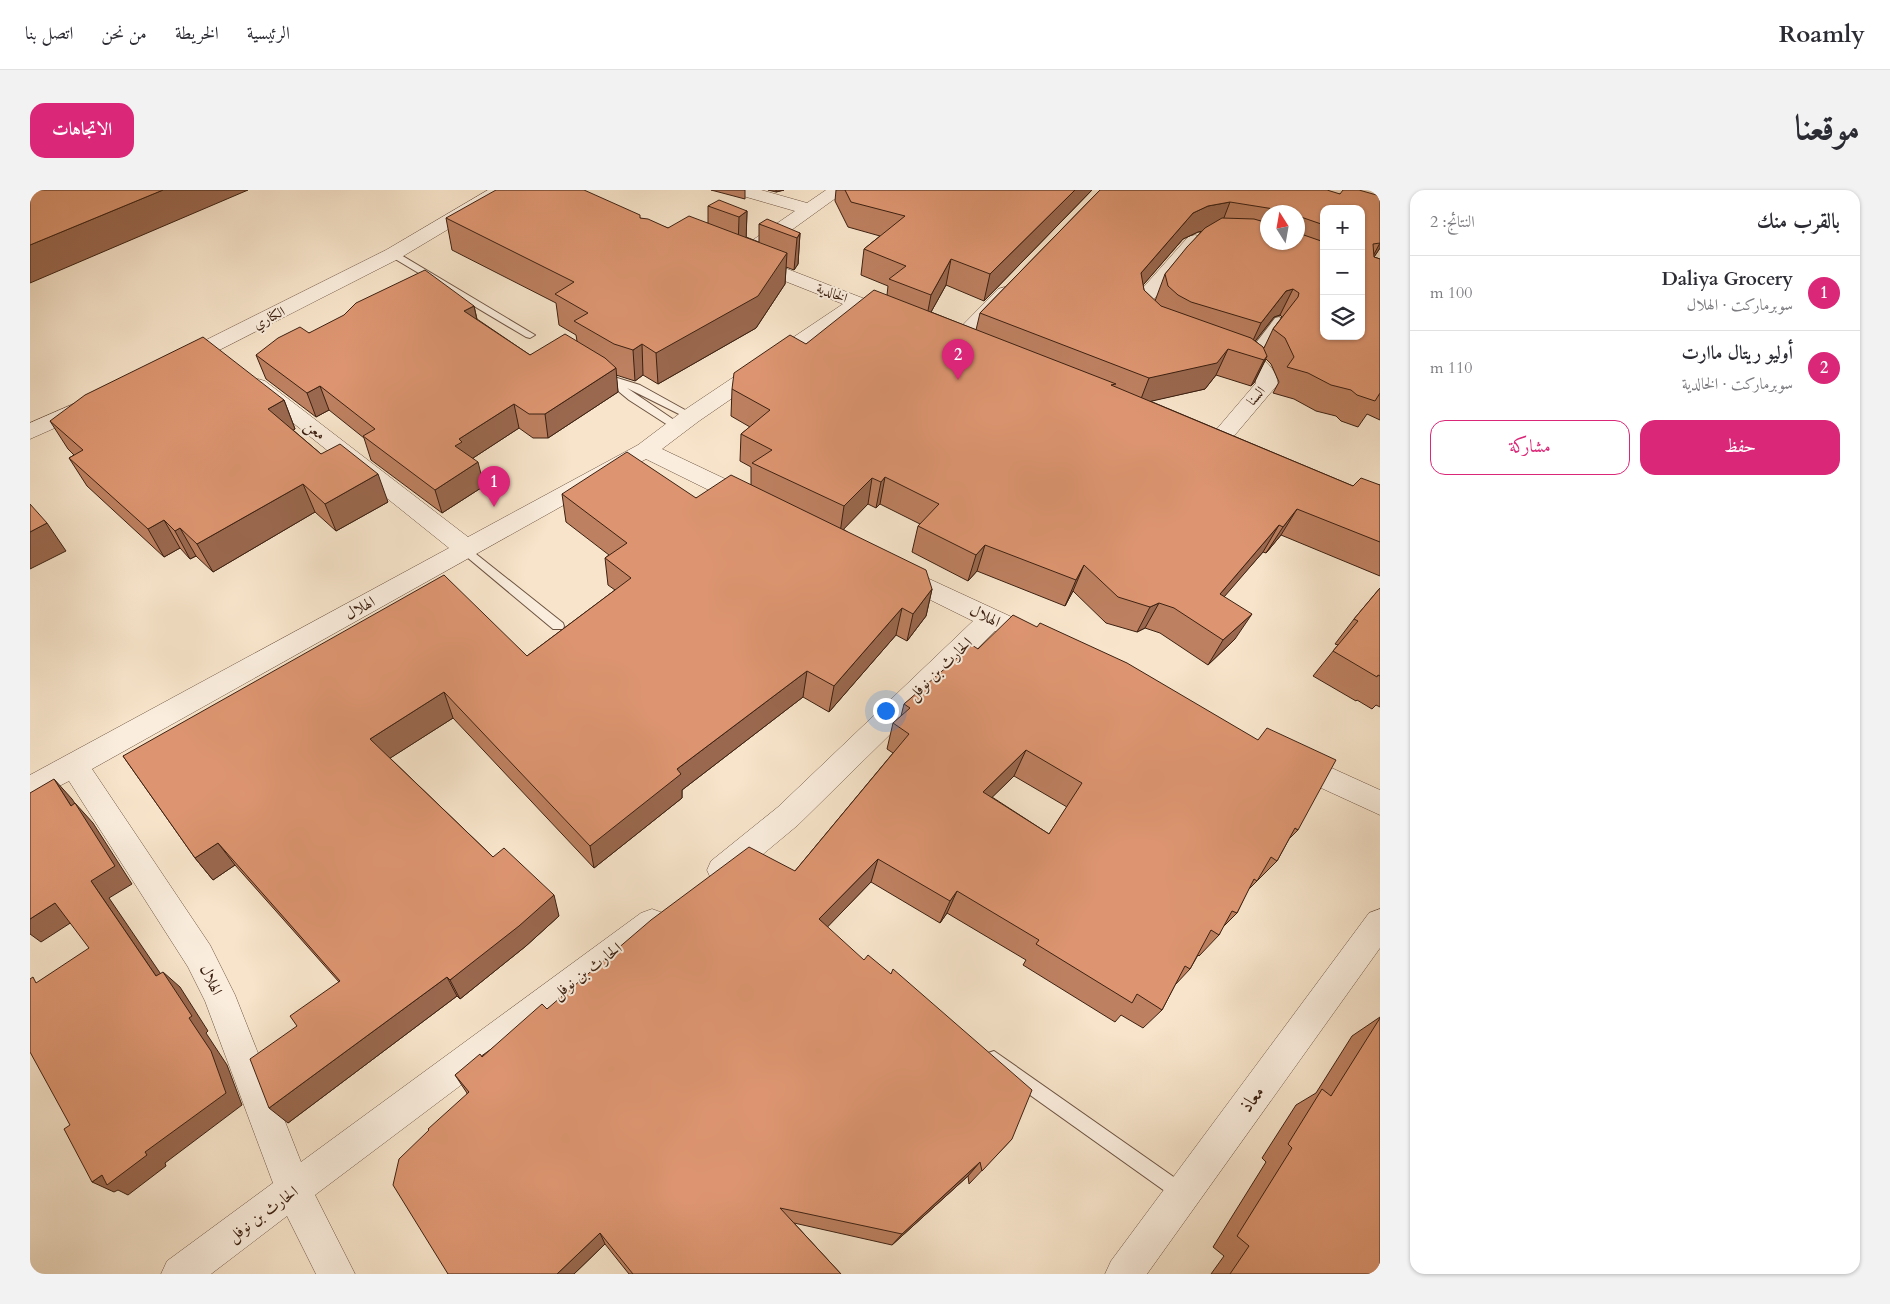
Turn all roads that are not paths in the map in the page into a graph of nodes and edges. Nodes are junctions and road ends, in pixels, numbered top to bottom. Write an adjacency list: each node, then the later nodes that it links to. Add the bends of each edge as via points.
1 (501, 190): 6 (street, الكناري)
2 (742, 190): 4 (street)
3 (838, 190): 4 (street)
4 (810, 210): 8 (street, الخالدية, via 736,256)
5 (1209, 235): 11 (street, via 1191,244 1143,299 1145,315 1153,323)
6 (393, 254): 12 (lane, via 430,280); 16 (street, الكناري)
7 (1018, 280): 13 (street)
8 (858, 303): 9 (street, الخالدية); 21 (street, الهلال)
9 (894, 318)
10 (1279, 320): 15 (lane)
11 (1172, 332)
12 (530, 335)
13 (958, 342)
14 (1215, 347): 15 (street, السنا)
15 (1249, 359): 23 (street, السنا, via 1263,368 1266,384)
16 (225, 360): 17 (street, الكناري); 26 (street, معن)
17 (165, 369)
18 (597, 370): 19 (lane)
19 (612, 379): 21 (lane, via 636,387); 21 (lane, via 633,398)
20 (102, 398): 22 (street)
21 (684, 421): 24 (street, الهلال)
22 (30, 432)
23 (1215, 444)
24 (646, 450): 25 (street); 26 (street, الهلال)
25 (770, 510)
26 (466, 550): 29 (lane); 32 (street, الهلال)
27 (876, 562): 28 (street, الهلال)
28 (991, 619): 30 (street, الهلال); 37 (street, الحارث بن نوفل, via 788,816 687,896)
29 (558, 626)
30 (1026, 636)
31 (1274, 753): 34 (street)
32 (73, 764): 33 (street, الهلال); 37 (street, الهلال, via 199,956 219,995)
33 (30, 790)
34 (1380, 804)
35 (1380, 924): 38 (street, معاذ)
36 (977, 1047): 38 (lane)
37 (294, 1191): 39 (street, الحارث بن نوفل); 40 (street, الهلال)
38 (1183, 1194): 41 (street, معاذ)
39 (180, 1274)
40 (336, 1274)
41 (1124, 1274)

